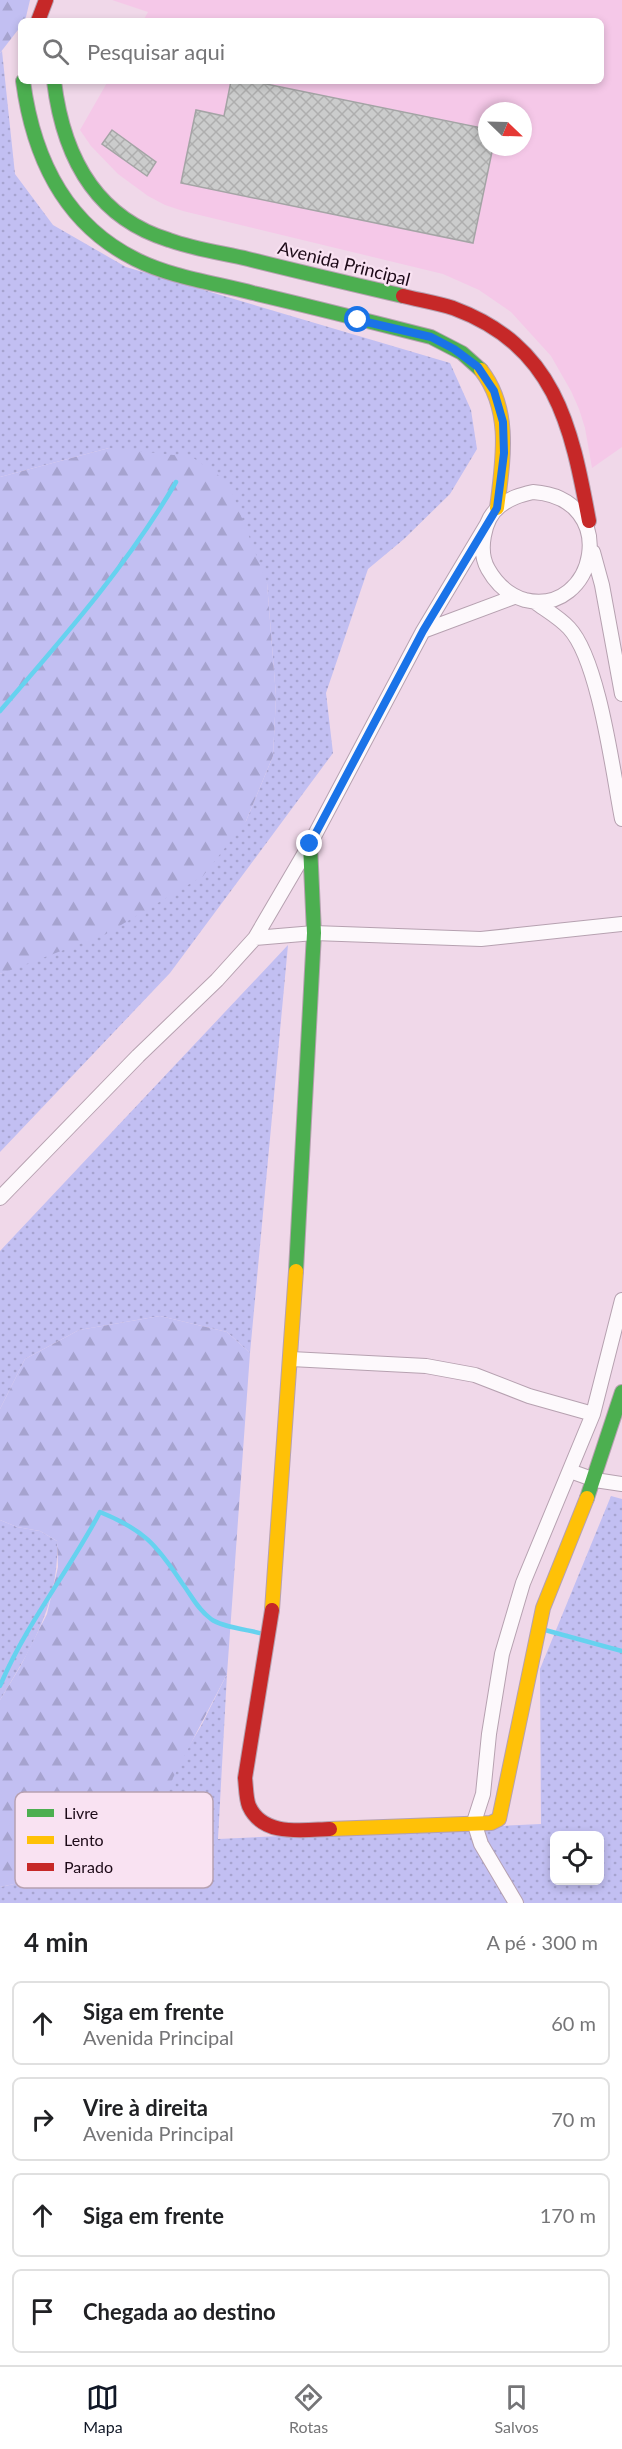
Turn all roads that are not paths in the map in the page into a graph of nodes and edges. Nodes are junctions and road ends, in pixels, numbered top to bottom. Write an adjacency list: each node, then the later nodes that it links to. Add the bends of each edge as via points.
1 (23, 84): 3 (street, via 26,113 47,176 69,208 99,236 134,259 171,272 431,337 478,367 494,391 503,422 504,453)
2 (54, 84): 4 (street, Avenida Principal, via 71,152 93,190 125,219 167,240 452,308 516,343 546,378 562,411)
3 (497, 508): 4 (street, via 515,496 551,493 568,500); 5 (street)
4 (589, 521): 6 (street)
5 (487, 524): 7 (street, via 483,545 486,566 497,585); 9 (street)
6 (593, 550): 8 (street, via 587,571 574,588 556,599); 10 (street)
7 (514, 597): 8 (street); 9 (street)
8 (535, 602): 11 (street, via 568,627 593,675)
9 (423, 631): 12 (street)
10 (622, 694)
11 (622, 819)
12 (310, 844): 14 (street); 15 (street)
13 (622, 924): 14 (street, via 481,939)
14 (314, 933): 15 (street); 18 (street)
15 (255, 938): 16 (street)
16 (0, 1198)
17 (622, 1300): 20 (street)
18 (291, 1359): 20 (street, via 426,1366 475,1375); 24 (street, via 274,1594 245,1778 249,1806 265,1825 290,1831)
19 (622, 1392): 22 (street)
20 (593, 1414): 21 (street)
21 (570, 1471): 22 (street); 24 (street, via 523,1583 502,1654 483,1794)
22 (596, 1480): 23 (street); 24 (street, via 543,1608 501,1815 491,1823)
23 (622, 1484)
24 (474, 1822): 25 (street, via 481,1844)
25 (516, 1903)

